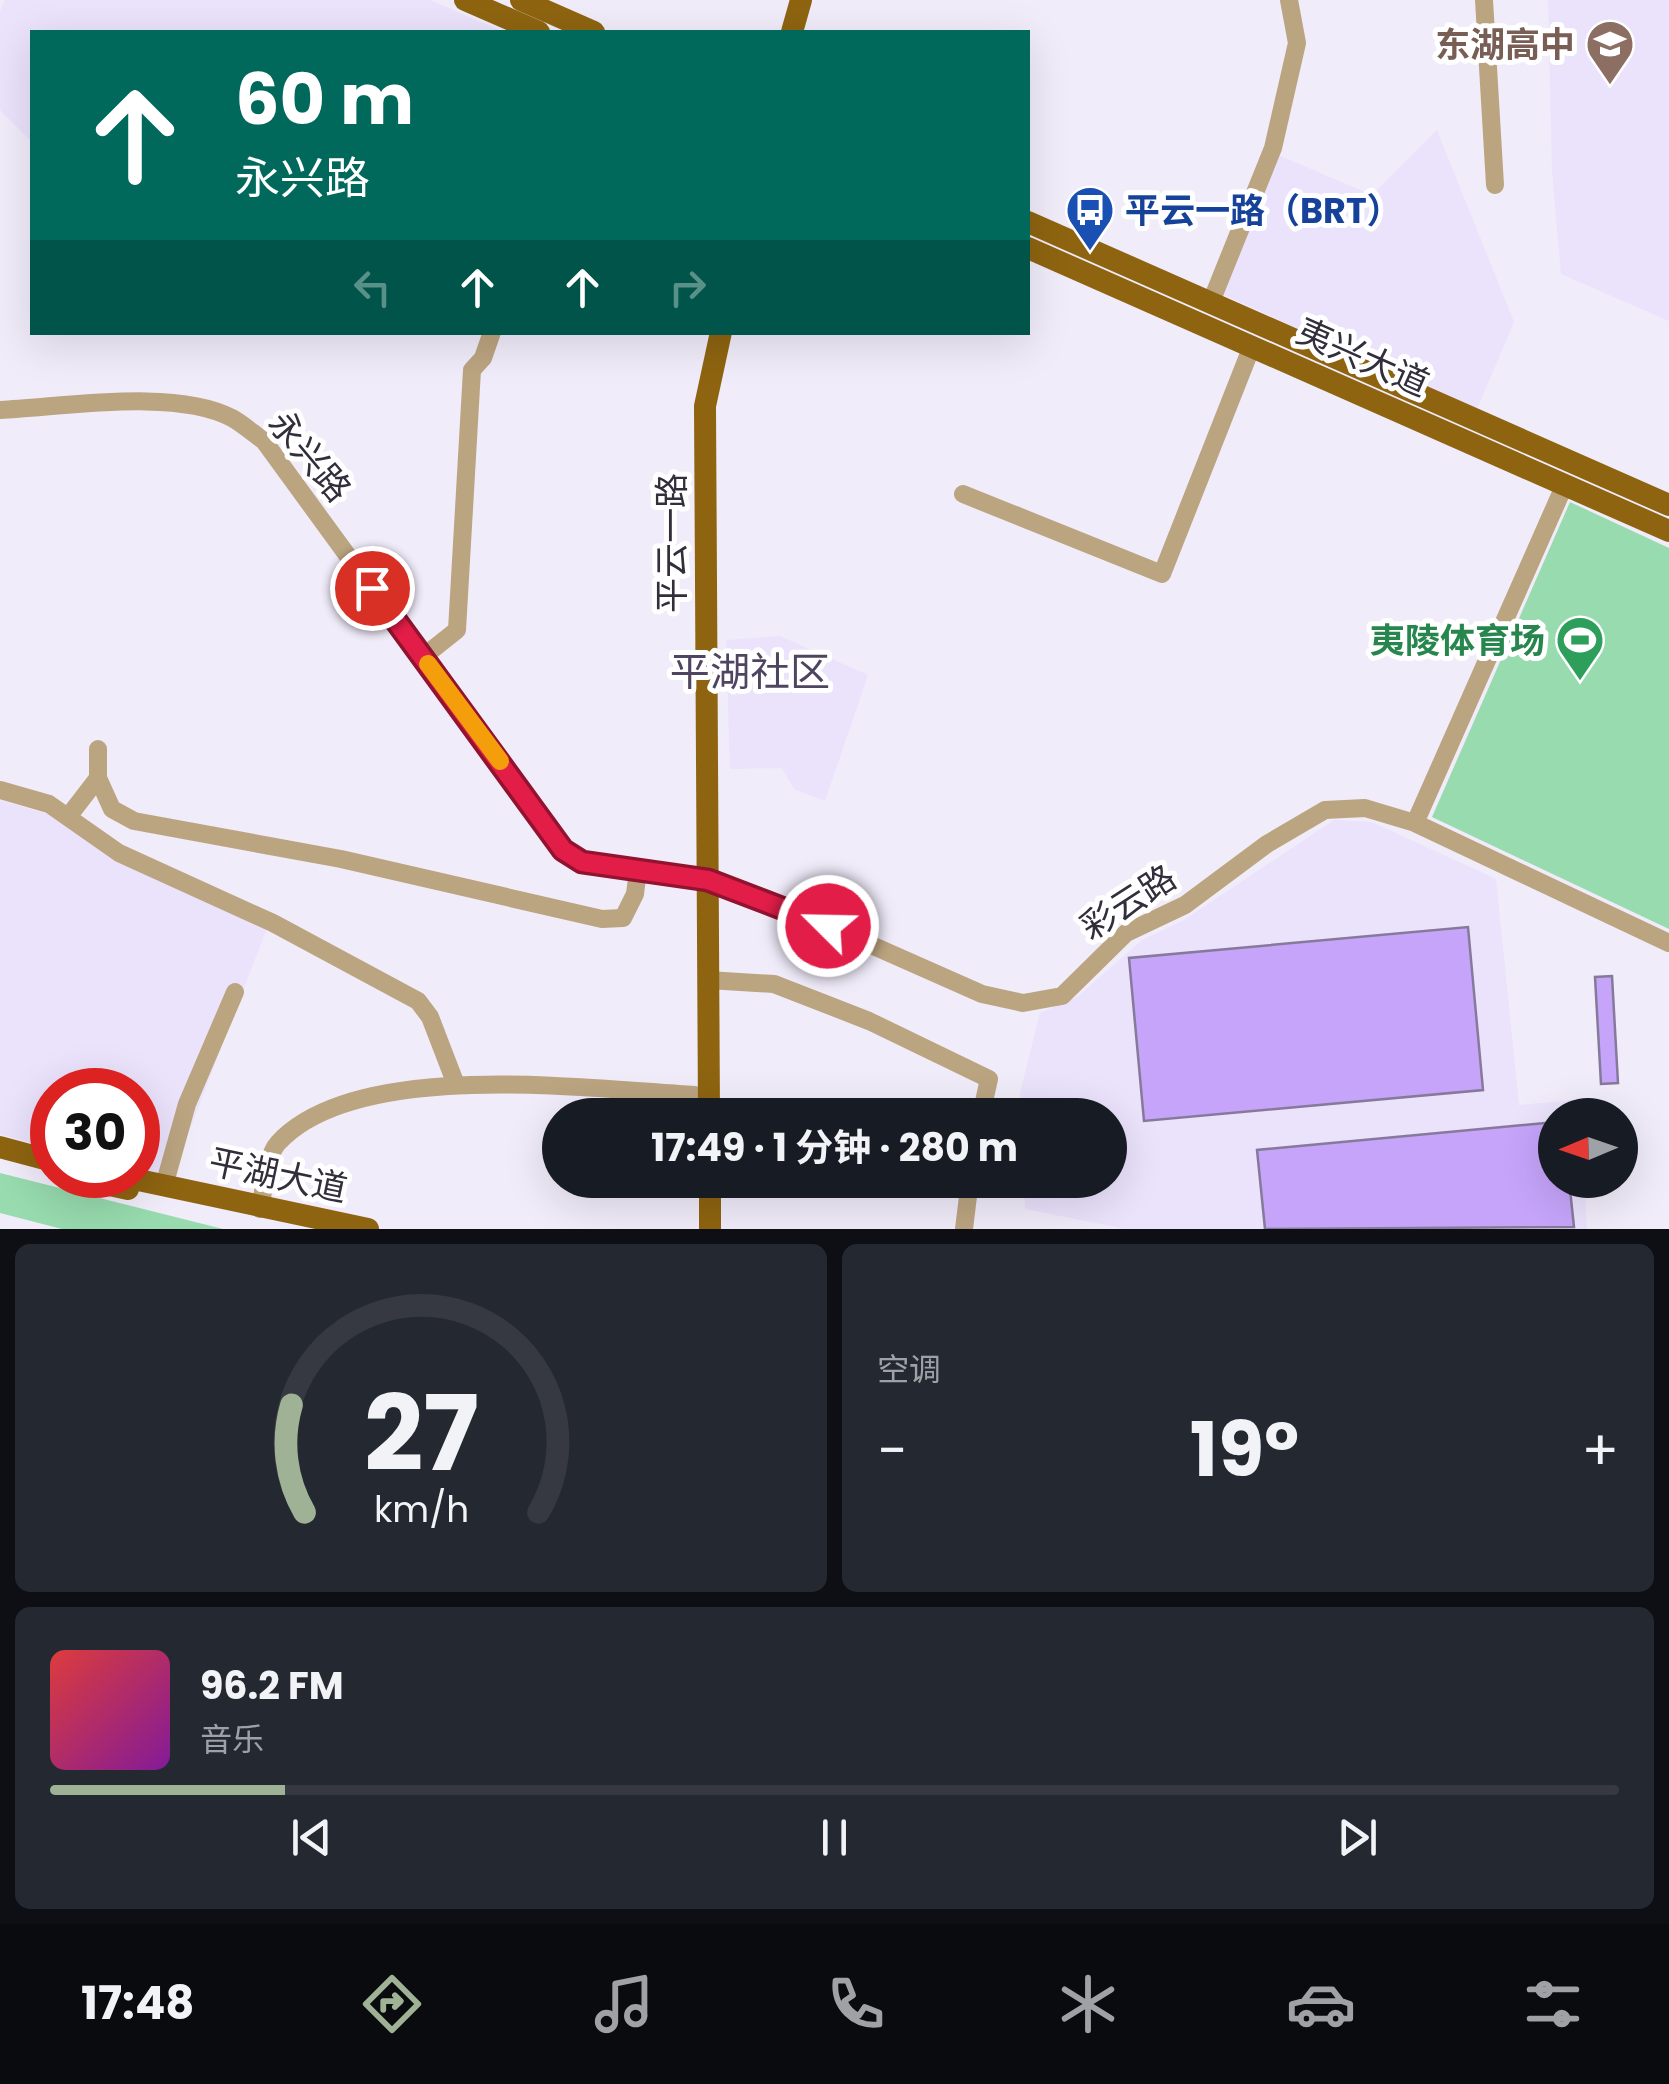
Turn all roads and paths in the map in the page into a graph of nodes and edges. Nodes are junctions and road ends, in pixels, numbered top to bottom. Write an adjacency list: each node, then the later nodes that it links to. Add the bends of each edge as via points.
1 (465, 0): 7 (main road)
2 (521, 0): 8 (main road)
3 (789, 0): 9 (main road)
4 (802, 0): 10 (main road)
5 (1290, 0): 14 (street, via 1297,43 1274,148)
6 (1484, 0): 11 (street)
7 (534, 30)
8 (589, 30)
9 (781, 30)
10 (793, 30)
11 (1495, 186)
12 (1030, 223): 14 (main road, 夷兴大道)
13 (1030, 249): 18 (main road, 夷兴大道)
14 (1211, 302): 22 (main road, 夷兴大道)
15 (491, 335): 24 (street, via 472,370 457,630)
16 (708, 335): 31 (main road, 平云一路, via 694,402)
17 (720, 335): 31 (main road, 平云一路, via 705,406)
18 (1252, 346): 20 (main road, 夷兴大道); 21 (street, via 1162,574)
19 (0, 410): 24 (street, 永兴路, via 194,405 232,418 264,441)
20 (1565, 484): 23 (main road, 夷兴大道); 29 (street)
21 (963, 494)
22 (1669, 505)
23 (1669, 532)
24 (423, 657): 30 (street, 永兴路, via 563,850 582,862)
25 (98, 749): 26 (street)
26 (98, 778): 28 (street); 30 (street, via 112,810 134,821 341,859 602,919 623,918 630,910)
27 (0, 790): 28 (street)
28 (68, 817): 35 (street, via 119,853 272,923 418,1001)
29 (1415, 823): 31 (street, 彩云路, via 1365,808 1325,810 1185,905 1126,933 1062,996 1023,1004 982,994 764,898); 32 (street, 彩云路)
30 (638, 870): 31 (street, 永兴路)
31 (701, 879): 33 (main road, 平云一路); 37 (main road, 平云一路)
32 (1669, 943)
33 (708, 980): 38 (main road, 平云一路); 39 (street, via 774,984 869,1021 990,1079)
34 (234, 992): 45 (street, via 187,1104)
35 (455, 1082): 36 (street); 50 (street, via 380,1095 306,1120 275,1146)
36 (622, 1098)
37 (695, 1098)
38 (709, 1098)
39 (985, 1098)
40 (0, 1147): 41 (main road)
41 (30, 1155)
42 (0, 1159): 43 (main road)
43 (30, 1166)
44 (160, 1185): 45 (main road, 平湖大道)
45 (164, 1186): 50 (main road, 平湖大道)
46 (160, 1196): 51 (main road, 平湖大道)
47 (695, 1198): 53 (main road)
48 (710, 1198): 54 (main road)
49 (968, 1198): 55 (street)
50 (260, 1209): 52 (main road, 平湖大道)
51 (316, 1229)
52 (368, 1229)
53 (695, 1229)
54 (710, 1229)
55 (964, 1229)

